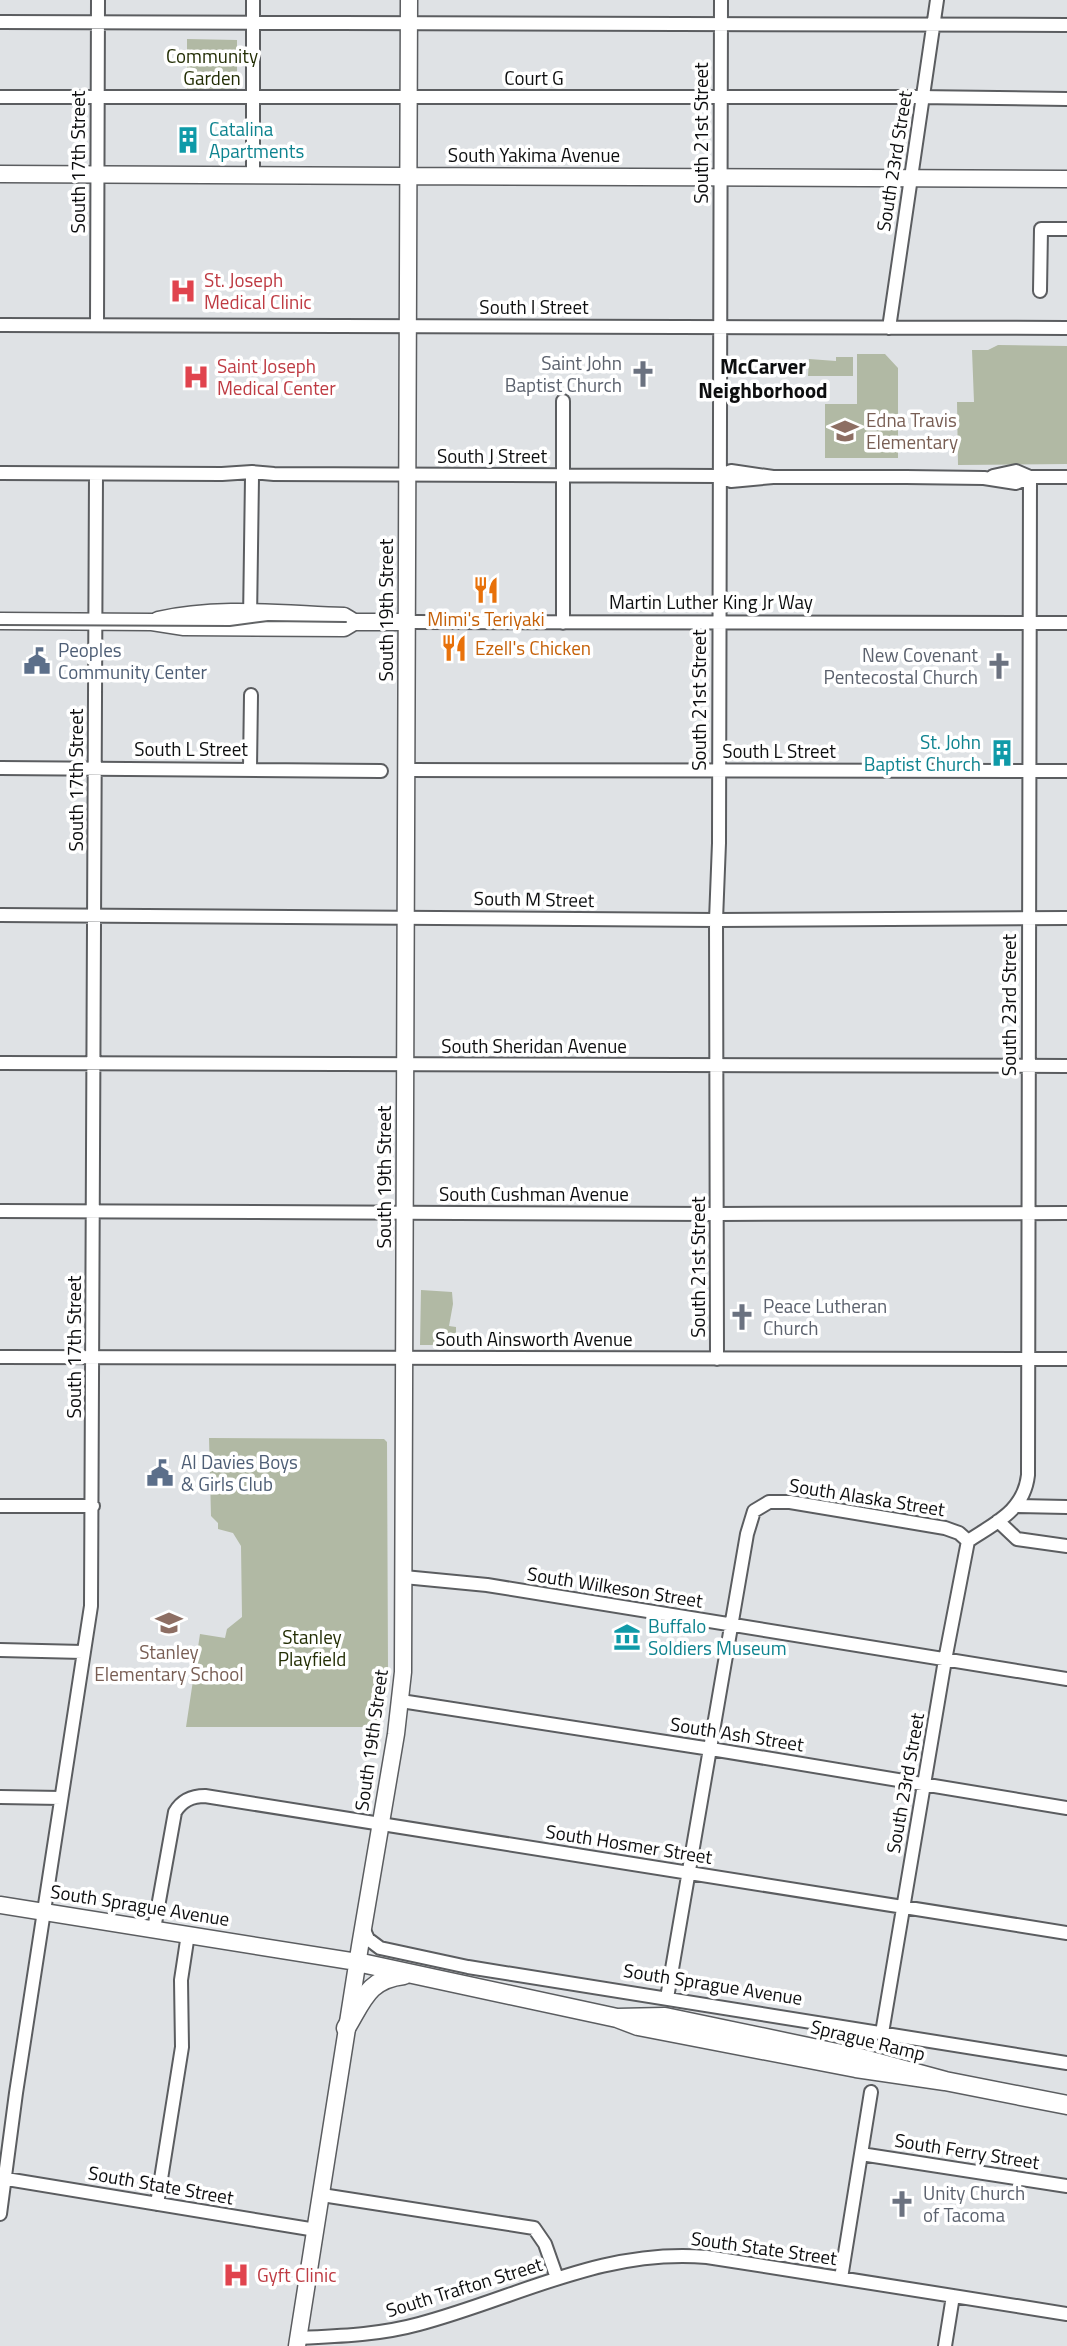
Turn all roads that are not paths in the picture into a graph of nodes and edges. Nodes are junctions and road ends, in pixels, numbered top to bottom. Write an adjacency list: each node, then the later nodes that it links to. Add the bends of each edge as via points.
1 (98, 0): 7 (street, South 17th Street)
2 (253, 0): 8 (street)
3 (409, 0): 9 (main road, South 19th Street)
4 (721, 0): 11 (street, South 21st Street)
5 (937, 0): 10 (street, South 23rd Street)
6 (0, 22): 7 (street)
7 (98, 23): 8 (street); 15 (street, South 17th Street)
8 (253, 23): 9 (street); 16 (street)
9 (409, 24): 11 (street); 13 (main road, South 19th Street)
10 (933, 24): 11 (street); 12 (street); 17 (street, South 23rd Street)
11 (721, 25): 18 (street, South 21st Street)
12 (1067, 25)
13 (409, 96): 16 (street, Court G); 18 (street, Court G); 23 (main road, South 19th Street)
14 (0, 97): 15 (street, Court G)
15 (98, 97): 16 (street, Court G); 21 (street, South 17th Street)
16 (253, 97): 22 (street)
17 (923, 97): 18 (street, Court G); 19 (street, Court G); 26 (street, South 23rd Street)
18 (720, 98): 24 (street, South 21st Street)
19 (1067, 99)
20 (0, 174): 21 (main road, South Yakima Avenue)
21 (97, 174): 22 (main road, South Yakima Avenue); 30 (street, South 17th Street)
22 (253, 175): 23 (main road, South Yakima Avenue)
23 (409, 175): 24 (main road, South Yakima Avenue); 31 (main road, South 19th Street)
24 (720, 176): 26 (main road, South Yakima Avenue); 32 (street, South 21st Street)
25 (1067, 178): 26 (main road, South Yakima Avenue)
26 (911, 179): 33 (street, South 23rd Street)
27 (1067, 229): 28 (street, via 1041,229)
28 (1040, 291)
29 (0, 325): 30 (street, South I Street)
30 (97, 325): 31 (street, South I Street)
31 (408, 326): 32 (street, South I Street); 40 (main road, South 19th Street)
32 (720, 327): 33 (street, South I Street); 42 (street, South 21st Street)
33 (889, 328): 34 (street, South I Street)
34 (1067, 328)
35 (563, 401): 41 (street)
36 (0, 473): 37 (street)
37 (96, 474): 38 (street); 48 (street, South 17th Street)
38 (232, 474): 39 (street); 43 (street)
39 (266, 474): 40 (street, South J Street); 43 (street)
40 (407, 475): 41 (street, South J Street); 49 (main road, South 19th Street)
41 (563, 475): 42 (street, South J Street); 50 (street)
42 (719, 476): 44 (street, South J Street, via 731,481 773,477 984,478 1016,483); 51 (street, South 21st Street)
43 (252, 477): 46 (street)
44 (1030, 477): 45 (street, South J Street); 52 (street, South 23rd Street)
45 (1067, 477)
46 (250, 620): 48 (main road, Martin Luther King Jr Way, via 186,613 152,622); 49 (main road, Martin Luther King Jr Way, via 344,616 354,622)
47 (0, 621): 48 (main road, Martin Luther King Jr Way)
48 (95, 621): 57 (street, South 17th Street)
49 (407, 622): 50 (street, Martin Luther King Jr Way); 58 (main road, South 19th Street)
50 (563, 622): 51 (street, Martin Luther King Jr Way)
51 (719, 623): 52 (street, Martin Luther King Jr Way); 60 (street, South 21st Street)
52 (1030, 623): 53 (street, Martin Luther King Jr Way); 61 (street, South 23rd Street)
53 (1067, 623)
54 (251, 695): 56 (street)
55 (0, 768): 57 (street, South L Street)
56 (250, 768): 57 (street, South L Street); 59 (street, South L Street)
57 (95, 769): 64 (street, South 17th Street)
58 (407, 770): 60 (street, South L Street); 65 (main road, South 19th Street)
59 (381, 771)
60 (718, 771): 61 (street, South L Street); 68 (street, South 21st Street)
61 (1030, 771): 62 (street, South L Street); 66 (street, South 23rd Street)
62 (1067, 771)
63 (0, 915): 64 (street, South M Street)
64 (94, 916): 65 (street, South M Street); 70 (street, South 17th Street)
65 (406, 917): 68 (street, South M Street); 71 (main road, South 19th Street)
66 (1029, 918): 67 (street, South M Street); 68 (street, South M Street); 72 (street, South 23rd Street)
67 (1067, 918)
68 (716, 920): 73 (street, South 21st Street)
69 (0, 1063): 70 (street, South Sheridan Avenue)
70 (94, 1063): 71 (street, South Sheridan Avenue); 76 (street, South 17th Street)
71 (405, 1064): 73 (street, South Sheridan Avenue); 77 (main road, South 19th Street)
72 (1028, 1065): 73 (street, South Sheridan Avenue); 74 (street, South Sheridan Avenue); 78 (street, South 23rd Street)
73 (717, 1066): 80 (street, South 21st Street)
74 (1067, 1066)
75 (0, 1211): 76 (street, South Cushman Avenue)
76 (93, 1211): 77 (street, South Cushman Avenue); 82 (street, South 17th Street)
77 (405, 1212): 80 (street, South Cushman Avenue); 83 (main road, South 19th Street)
78 (1028, 1213): 79 (street, South Cushman Avenue); 80 (street, South Cushman Avenue); 85 (street, South 23rd Street)
79 (1067, 1213)
80 (717, 1214): 84 (street, South 21st Street)
81 (0, 1357): 82 (street, South Ainsworth Avenue)
82 (94, 1357): 83 (street, South Ainsworth Avenue); 88 (street, South 17th Street)
83 (405, 1358): 84 (street, South Ainsworth Avenue); 94 (main road, South 19th Street)
84 (717, 1359): 85 (street, South Ainsworth Avenue)
85 (1028, 1359): 86 (street, South Ainsworth Avenue); 89 (street, South 23rd Street, via 1028,1475)
86 (1067, 1359)
87 (0, 1506): 88 (street)
88 (93, 1506): 97 (street, South 17th Street, via 91,1606)
89 (1018, 1506): 90 (street); 91 (street)
90 (1067, 1507)
91 (998, 1521): 92 (street); 93 (street, via 1017,1539)
92 (968, 1541): 95 (street, South Alaska Street, via 945,1528 790,1502 769,1503 752,1515); 98 (street, South 23rd Street)
93 (1067, 1546)
94 (404, 1577): 95 (street, South Wilkeson Street, via 486,1585); 100 (main road, South 19th Street)
95 (732, 1625): 98 (street, South Wilkeson Street); 101 (street)
96 (0, 1650): 97 (street)
97 (83, 1652): 104 (street, South 17th Street)
98 (945, 1660): 99 (street, South Wilkeson Street); 102 (street, South 23rd Street)
99 (1067, 1679)
100 (401, 1701): 101 (street, South Ash Street); 106 (main road, South 19th Street)
101 (710, 1749): 102 (street, South Ash Street); 107 (street)
102 (924, 1784): 105 (street, South Ash Street); 109 (street, South 23rd Street)
103 (0, 1797): 104 (street)
104 (61, 1798): 110 (street, South 17th Street)
105 (1067, 1808)
106 (380, 1825): 107 (street, South Hosmer Street); 111 (main road, South 19th Street); 112 (street, South Hosmer Street, via 213,1797 186,1800 172,1819)
107 (690, 1872): 109 (street, South Hosmer Street); 117 (street)
108 (0, 1905): 110 (main road, South Sprague Avenue)
109 (903, 1907): 113 (street, South Hosmer Street); 119 (street, South 23rd Street)
110 (44, 1912): 112 (main road, South Sprague Avenue); 124 (street, South 17th Street)
111 (363, 1927): 115 (main road, South 19th Street); 117 (street, South Sprague Avenue, via 368,1939 380,1948 468,1967)
112 (154, 1929): 114 (main road, South Sprague Avenue)
113 (1067, 1933)
114 (188, 1934): 115 (main road, South Sprague Avenue); 127 (street, via 181,1980 182,2047)
115 (357, 1962): 116 (highway, Sprague Ramp); 118 (main road, South 19th Street)
116 (416, 1974): 118 (highway, via 388,1978 372,1986); 122 (highway, Sprague Ramp, via 652,2029)
117 (667, 1998): 119 (street, South Sprague Avenue)
118 (346, 2028): 126 (main road, South 19th Street)
119 (882, 2033): 120 (street, South Sprague Avenue)
120 (1067, 2063)
121 (871, 2092): 123 (street)
122 (1067, 2105)
123 (861, 2154): 125 (street, South Ferry Street); 131 (street)
124 (3, 2178): 127 (street, South State Street); 128 (street, South 17th Street)
125 (1067, 2186)
126 (322, 2195): 129 (main road, South 19th Street); 130 (street, via 534,2228)
127 (157, 2204): 129 (street, South State Street)
128 (0, 2214)
129 (316, 2230): 134 (main road, South 19th Street)
130 (557, 2277): 131 (street, South State Street, via 617,2261 674,2255); 134 (street, South Trafton Street, via 392,2331)
131 (841, 2278): 132 (street, South State Street)
132 (953, 2296): 133 (street, South State Street); 135 (street)
133 (1067, 2314)
134 (297, 2342)
135 (945, 2346)

